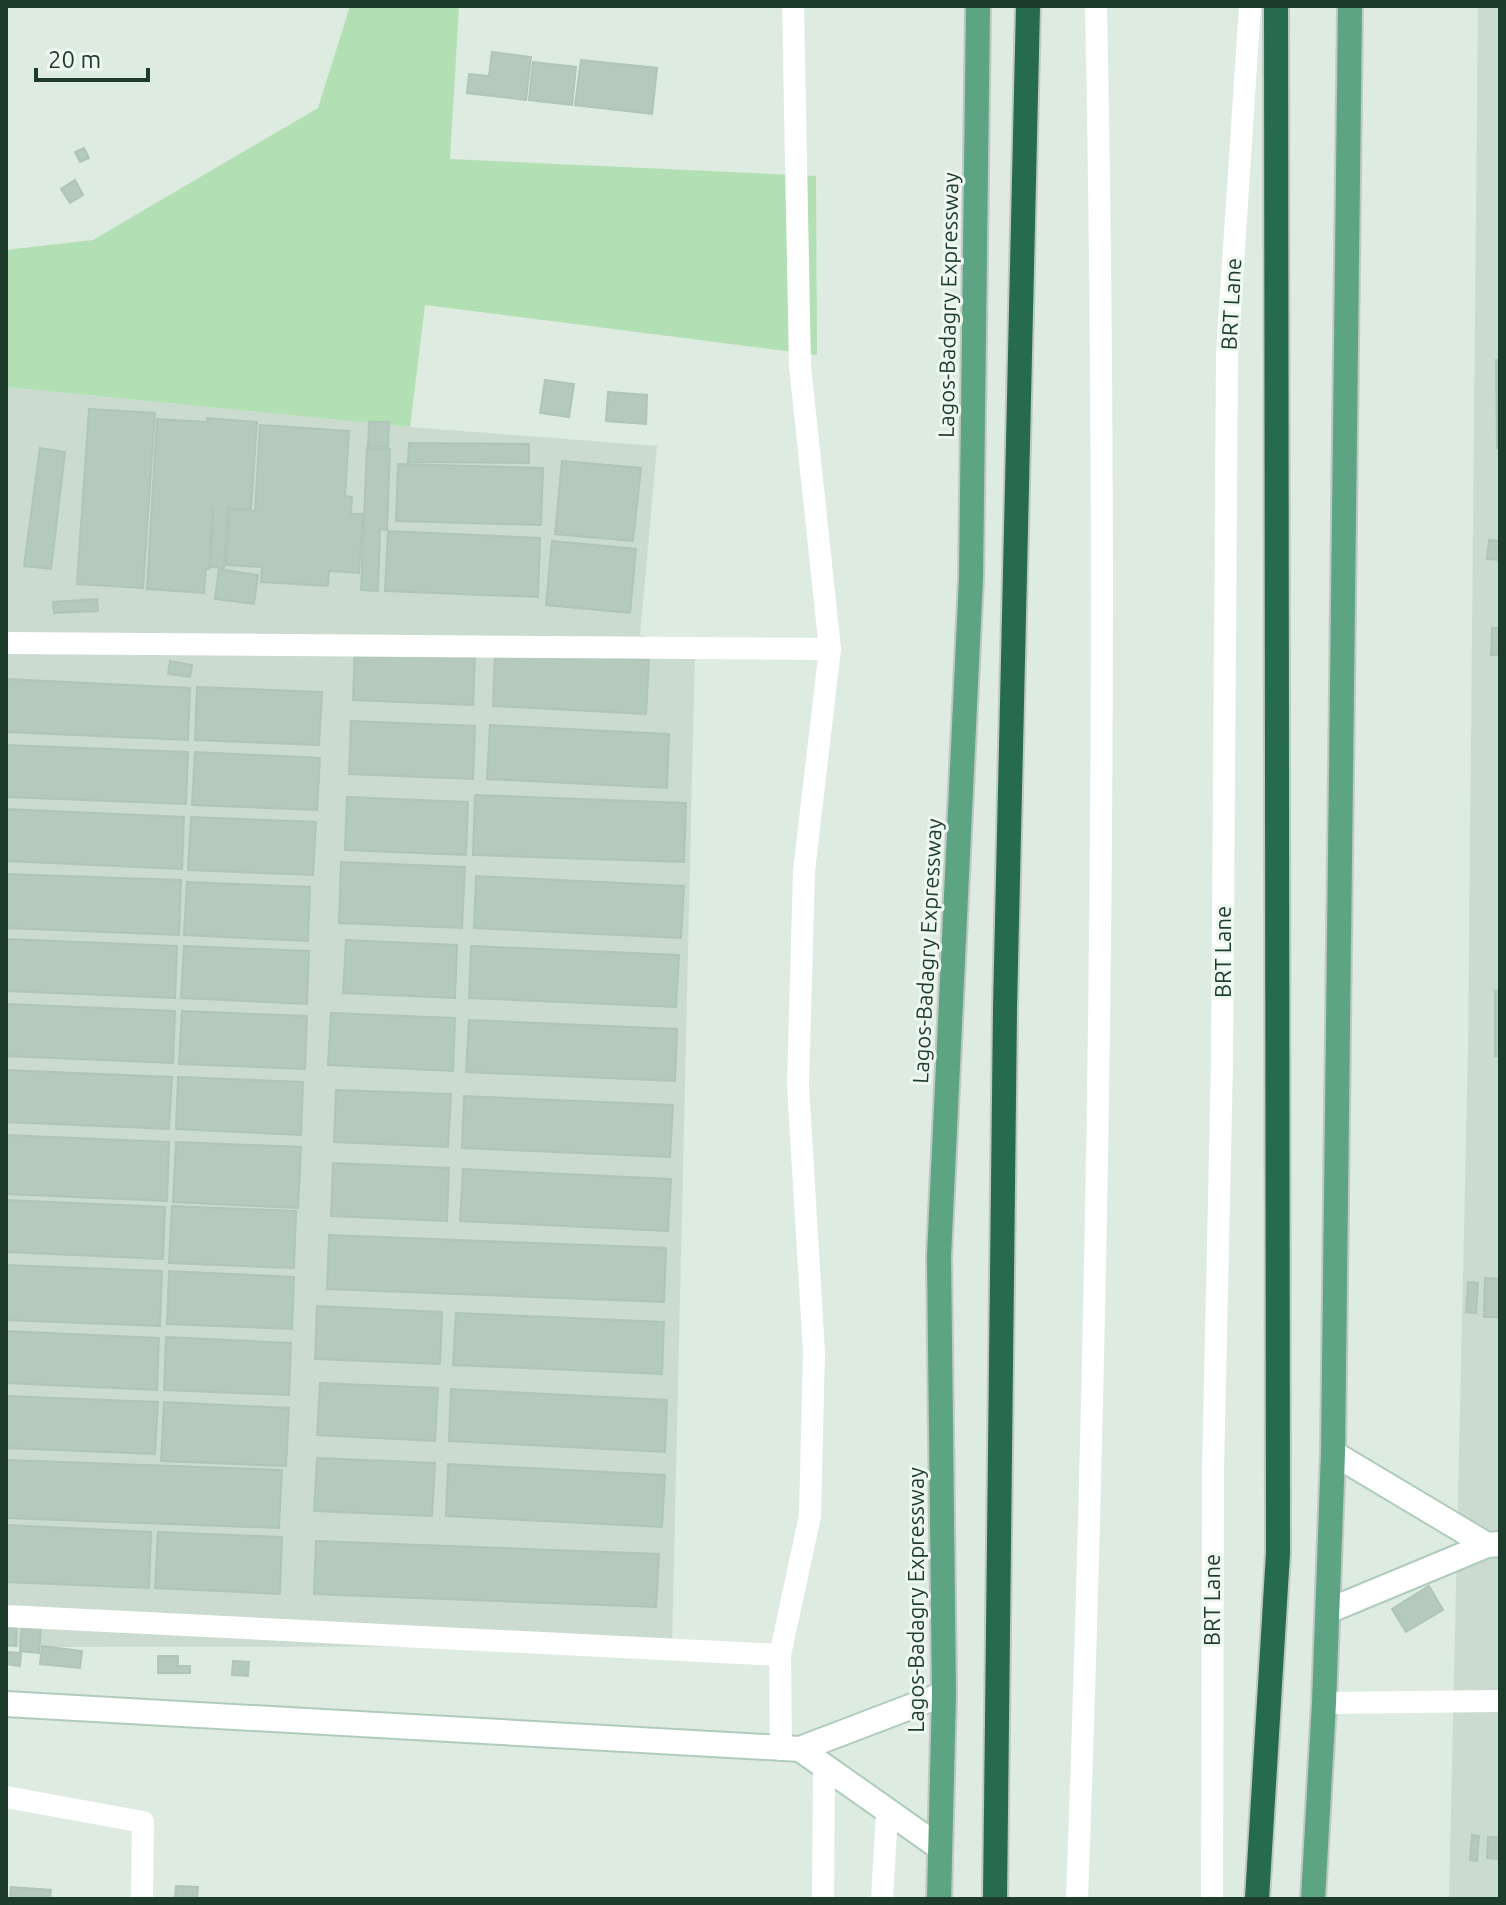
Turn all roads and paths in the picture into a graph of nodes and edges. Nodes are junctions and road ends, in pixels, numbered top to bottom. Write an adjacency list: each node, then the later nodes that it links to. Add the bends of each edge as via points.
1 (793, 6): 9 (lane, via 800,366)
2 (978, 6): 15 (main road, Lagos-Badagry Expressway, via 971,578 939,1256)
3 (1028, 6): 28 (highway, via 1005,1008)
4 (1096, 6): 29 (lane, via 1103,317 1100,927 1089,1578)
5 (1250, 6): 30 (lane, BRT Lane, via 1227,354)
6 (1276, 6): 31 (highway, via 1278,1553)
7 (1350, 6): 10 (main road)
8 (6, 643): 9 (lane)
9 (830, 649): 14 (lane, via 804,871 798,1085 814,1352 810,1516)
10 (1333, 1453): 11 (street); 12 (main road)
11 (1494, 1545): 12 (street)
12 (1328, 1611): 17 (main road)
13 (6, 1616): 14 (lane)
14 (780, 1655): 19 (lane)
15 (944, 1694): 19 (street); 23 (main road, Lagos-Badagry Expressway)
16 (1500, 1701): 17 (lane)
17 (1324, 1703): 32 (main road)
18 (6, 1704): 19 (street)
19 (791, 1749): 20 (street)
20 (824, 1766): 22 (street); 25 (lane)
21 (6, 1797): 24 (lane, via 143,1822)
22 (887, 1813): 23 (street); 26 (lane)
23 (939, 1847): 27 (main road, Lagos-Badagry Expressway)
24 (142, 1899)
25 (823, 1899)
26 (882, 1899)
27 (939, 1899)
28 (995, 1899)
29 (1077, 1899)
30 (1212, 1899)
31 (1257, 1899)
32 (1313, 1899)

